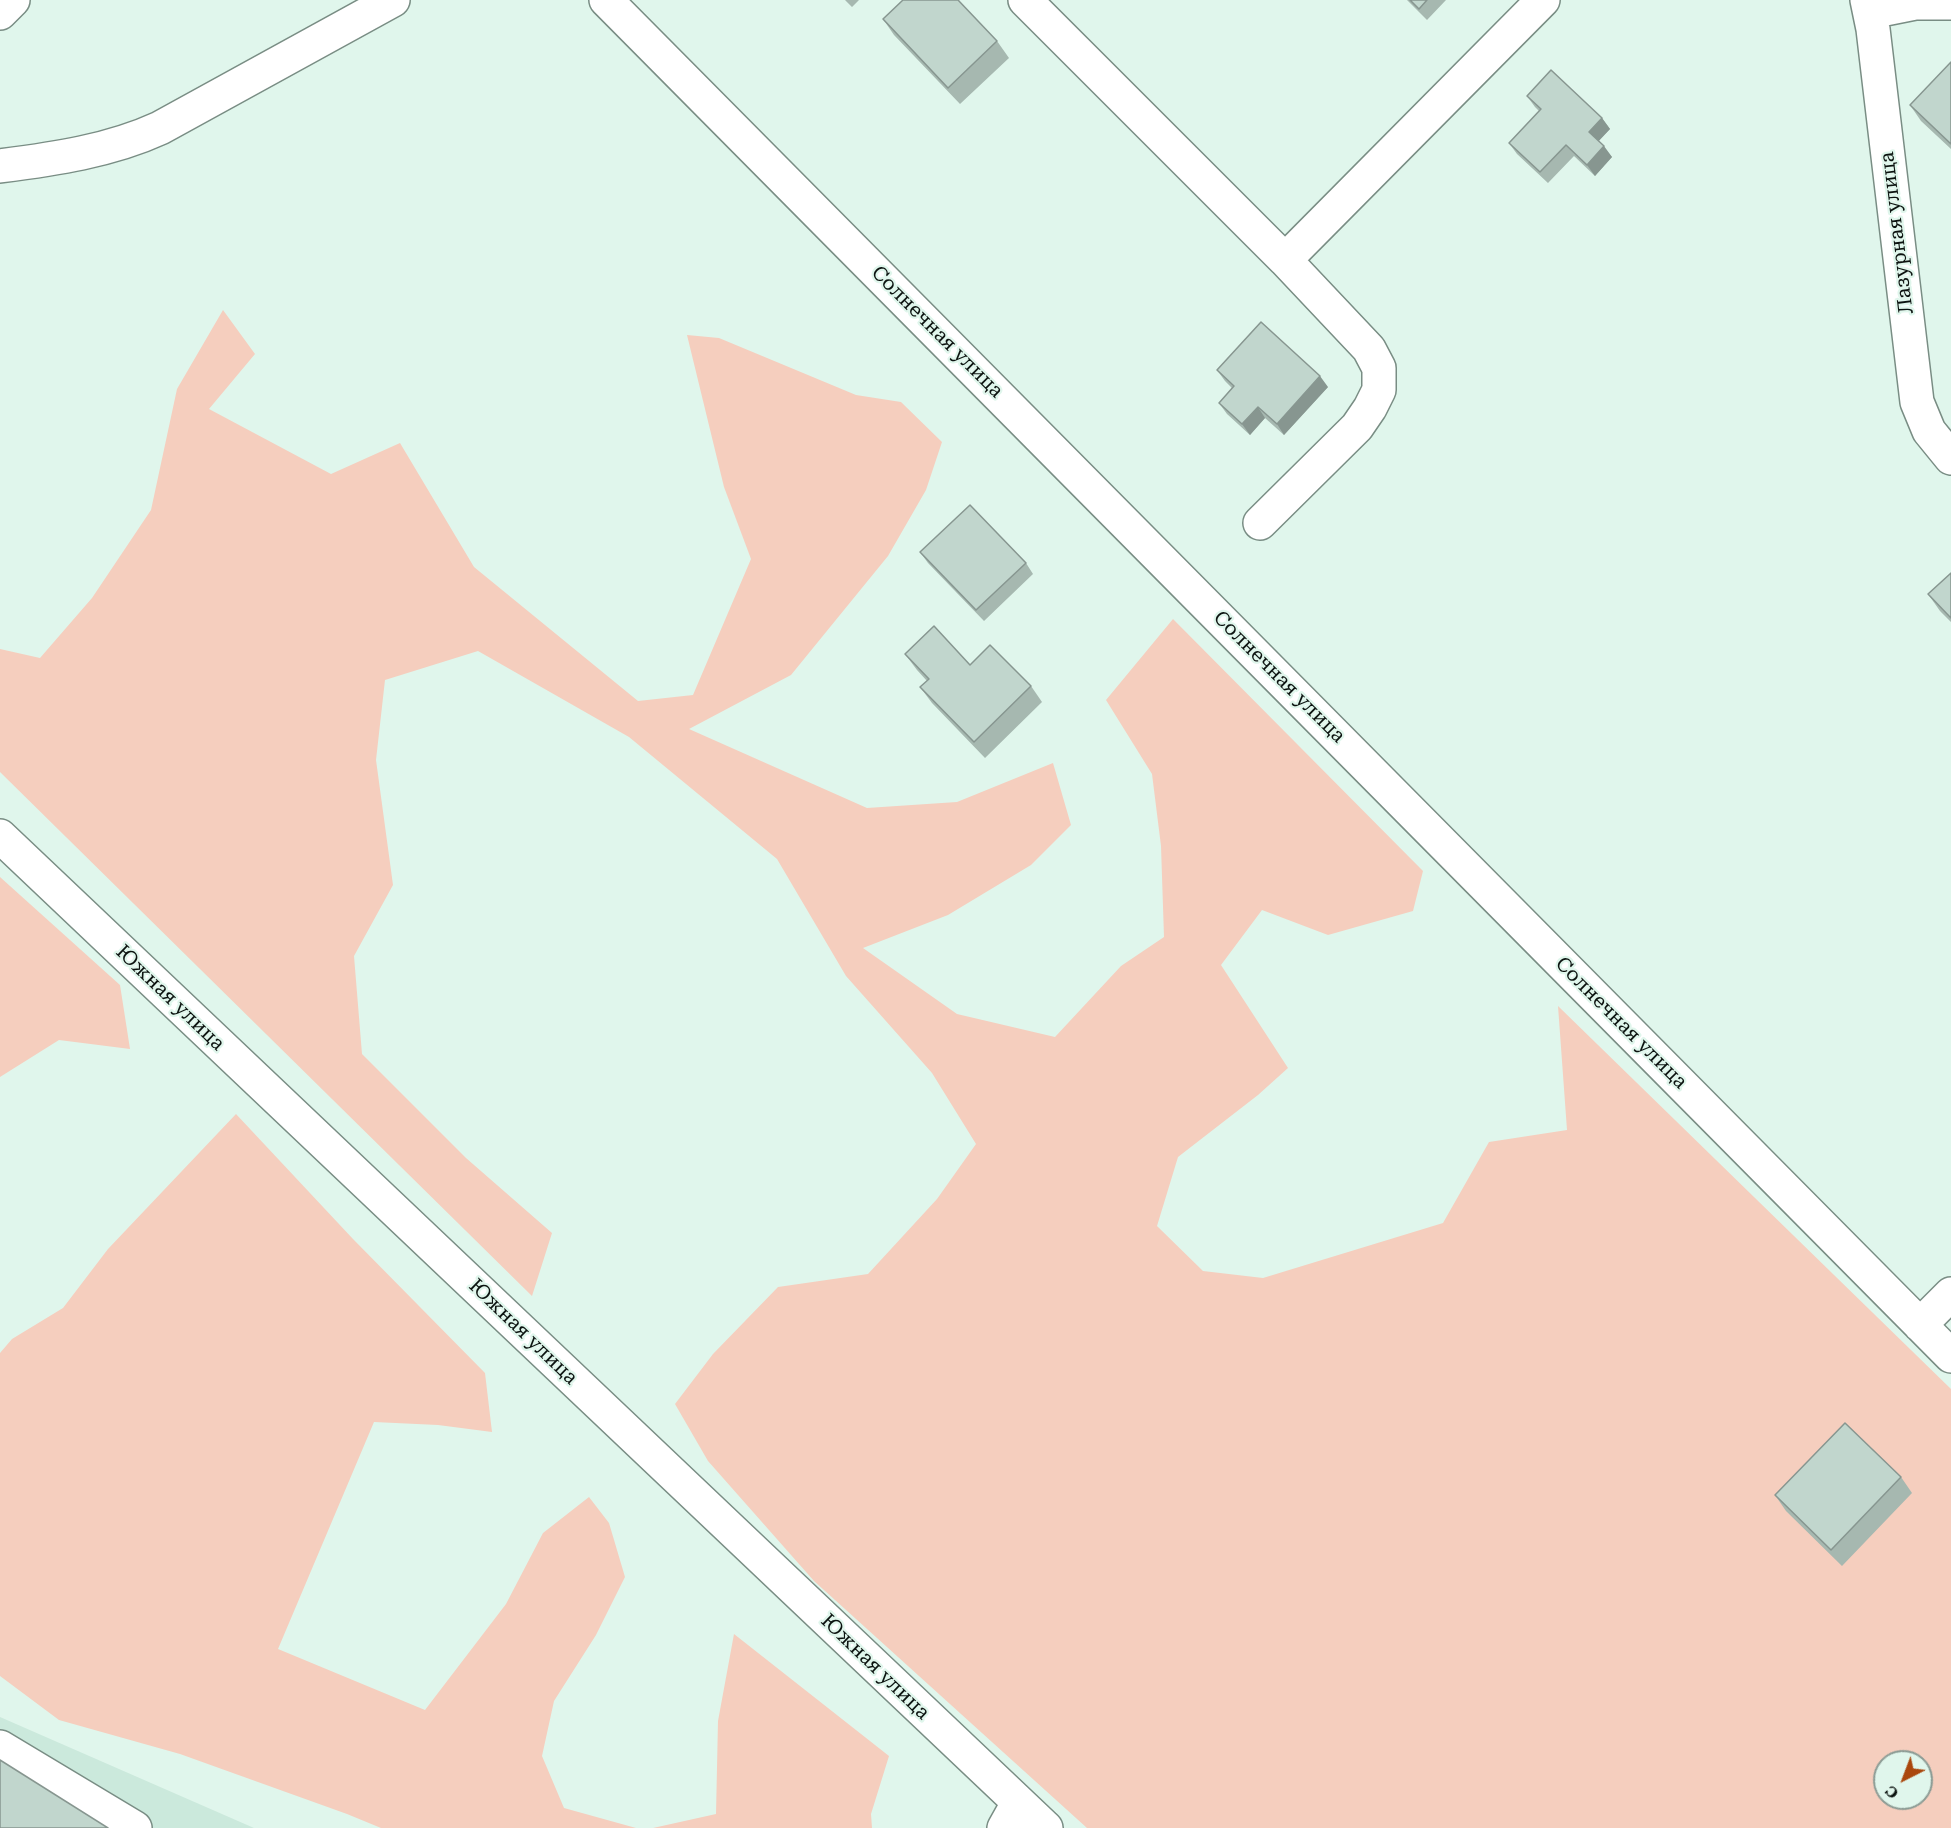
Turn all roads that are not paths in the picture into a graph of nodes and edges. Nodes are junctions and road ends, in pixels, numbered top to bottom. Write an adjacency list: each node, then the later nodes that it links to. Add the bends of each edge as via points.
1 (13, 0): 8 (street)
2 (393, 0): 9 (street, via 133,140)
3 (606, 0): 15 (street, Солнечная улица)
4 (1025, 0): 10 (street)
5 (1543, 0): 10 (street)
6 (1951, 3): 7 (street)
7 (1868, 6): 11 (street, Лазурная улица, via 1917,402 1929,431)
8 (0, 13)
9 (0, 166)
10 (1285, 260): 12 (street, via 1369,349 1379,368 1379,390 1357,427)
11 (1951, 458)
12 (1260, 524)
13 (0, 836): 18 (street, Южная улица)
14 (1951, 1294): 15 (street)
15 (1920, 1325): 16 (street, Солнечная улица)
16 (1951, 1356)
17 (0, 1747): 19 (street)
18 (1011, 1816): 20 (street, Южная улица)
19 (135, 1828)
20 (1046, 1828)

